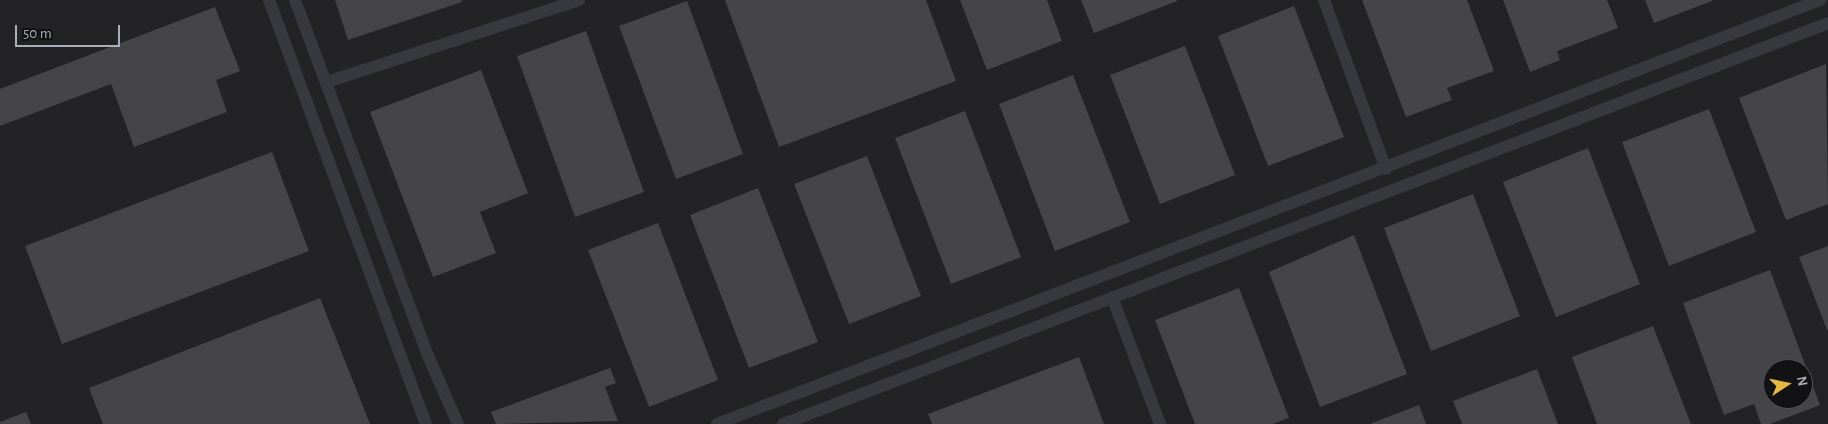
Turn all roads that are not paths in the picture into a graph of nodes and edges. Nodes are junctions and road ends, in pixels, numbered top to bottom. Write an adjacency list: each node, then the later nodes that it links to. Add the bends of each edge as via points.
1 (269, 0): 10 (street)
2 (295, 0): 7 (street)
3 (579, 0): 7 (street)
4 (1324, 0): 8 (street)
5 (1820, 0): 8 (street)
6 (1828, 23): 9 (street)
7 (327, 82): 11 (street, via 429,358)
8 (1386, 169): 12 (street)
9 (1112, 297): 13 (street); 14 (street)
10 (426, 424)
11 (458, 424)
12 (717, 424)
13 (783, 424)
14 (1160, 424)

